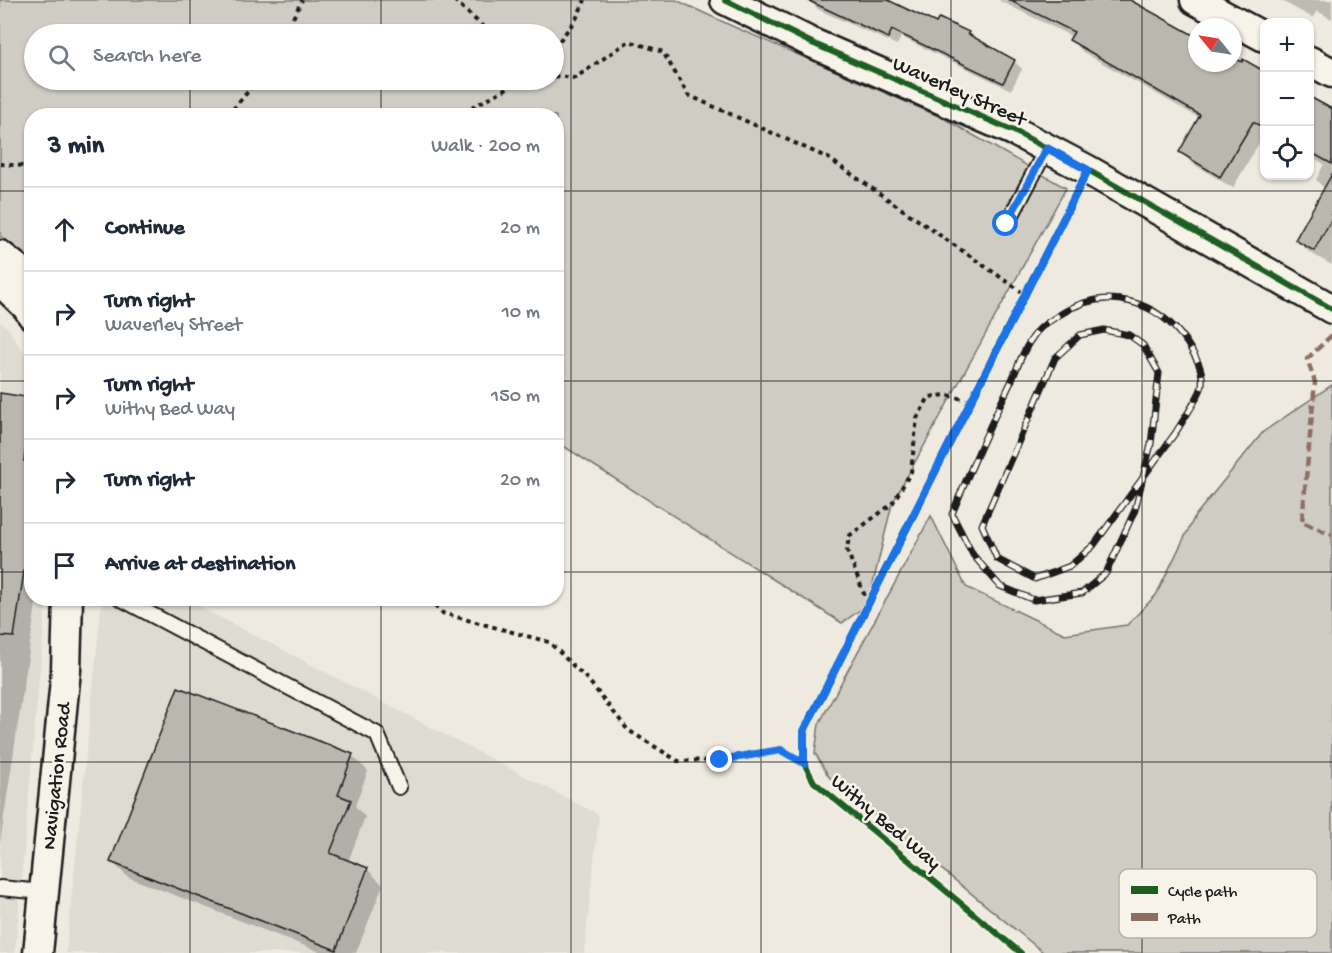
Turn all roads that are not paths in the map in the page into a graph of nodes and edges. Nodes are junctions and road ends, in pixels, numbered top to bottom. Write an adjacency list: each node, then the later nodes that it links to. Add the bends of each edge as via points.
1 (725, 0): 6 (street, Waverley Street)
2 (1195, 0): 3 (street)
3 (1260, 35)
4 (1314, 63): 5 (street)
5 (1332, 73)
6 (1047, 148): 7 (lane); 12 (street, Waverley Street)
7 (1006, 224)
8 (0, 255): 9 (street)
9 (24, 274)
10 (0, 281): 11 (street)
11 (24, 304)
12 (1332, 309)
13 (68, 606): 17 (street, Navigation Road, via 66,670)
14 (135, 606): 15 (lane, via 377,734)
15 (399, 787)
16 (0, 888): 17 (lane)
17 (44, 892): 18 (street, Navigation Road)
18 (38, 953)

